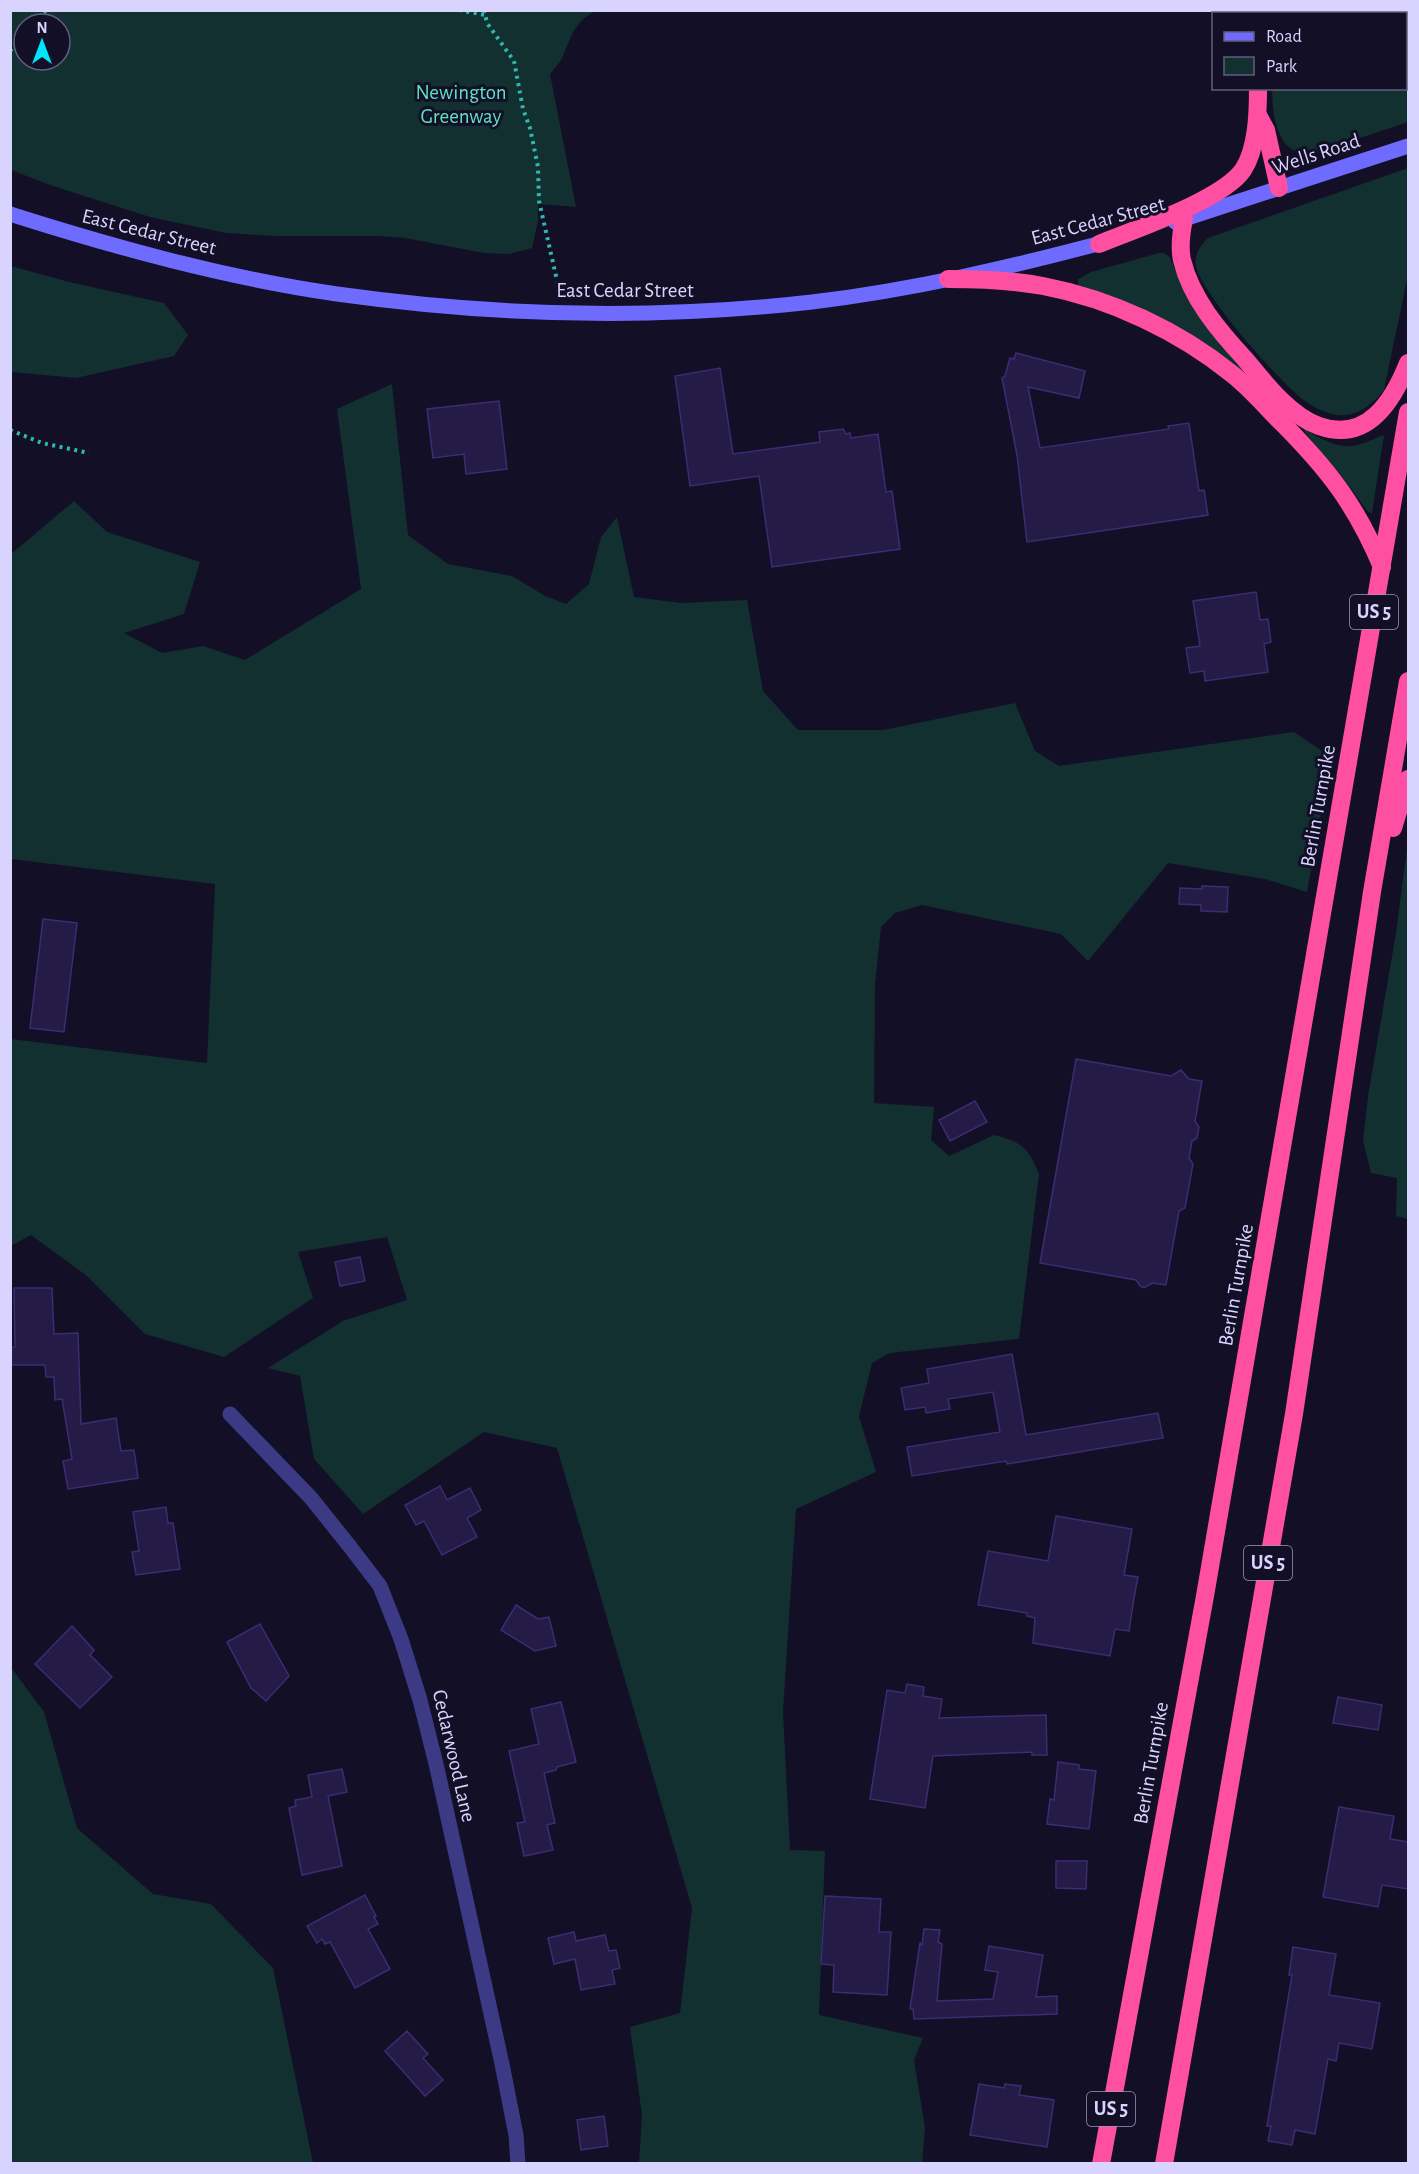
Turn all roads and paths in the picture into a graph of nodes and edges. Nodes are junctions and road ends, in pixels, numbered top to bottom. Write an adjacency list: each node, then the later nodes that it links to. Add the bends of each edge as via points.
1 (459, 10): 2 (path)
2 (485, 13): 12 (path, via 514,61 538,167 539,201)
3 (1258, 90): 4 (highway)
4 (1259, 117): 6 (highway, via 1266,130); 10 (highway, via 1243,170 1226,187)
5 (1408, 146): 6 (main road, Wells Road)
6 (1279, 188): 7 (main road, Wells Road)
7 (1237, 202): 9 (main road, East Cedar Street)
8 (10, 214): 12 (main road, East Cedar Street, via 132,251 336,294)
9 (1184, 219): 10 (main road, East Cedar Street); 14 (highway, via 1180,239 1182,260 1198,299)
10 (1099, 244): 11 (main road, East Cedar Street)
11 (948, 279): 12 (main road, East Cedar Street, via 813,302 746,308); 14 (highway, via 1044,286 1131,314 1211,357)
12 (562, 312)
13 (1408, 363): 14 (highway, via 1388,404 1364,424 1347,429 1318,426)
14 (1276, 406): 18 (highway, via 1348,500)
15 (1408, 412): 18 (highway, Berlin Turnpike / US 5)
16 (10, 430): 17 (path, via 42,443)
17 (89, 453)
18 (1382, 567): 24 (highway, Berlin Turnpike / US 5, via 1205,1596)
19 (1408, 681): 21 (highway, US 5)
20 (1408, 779): 21 (highway)
21 (1371, 892): 25 (highway, US 5, via 1294,1414)
22 (230, 1414): 23 (street, Cedarwood Lane, via 311,1498 380,1586 401,1639 437,1768 502,2064)
23 (518, 2163)
24 (1101, 2163)
25 (1164, 2163)

